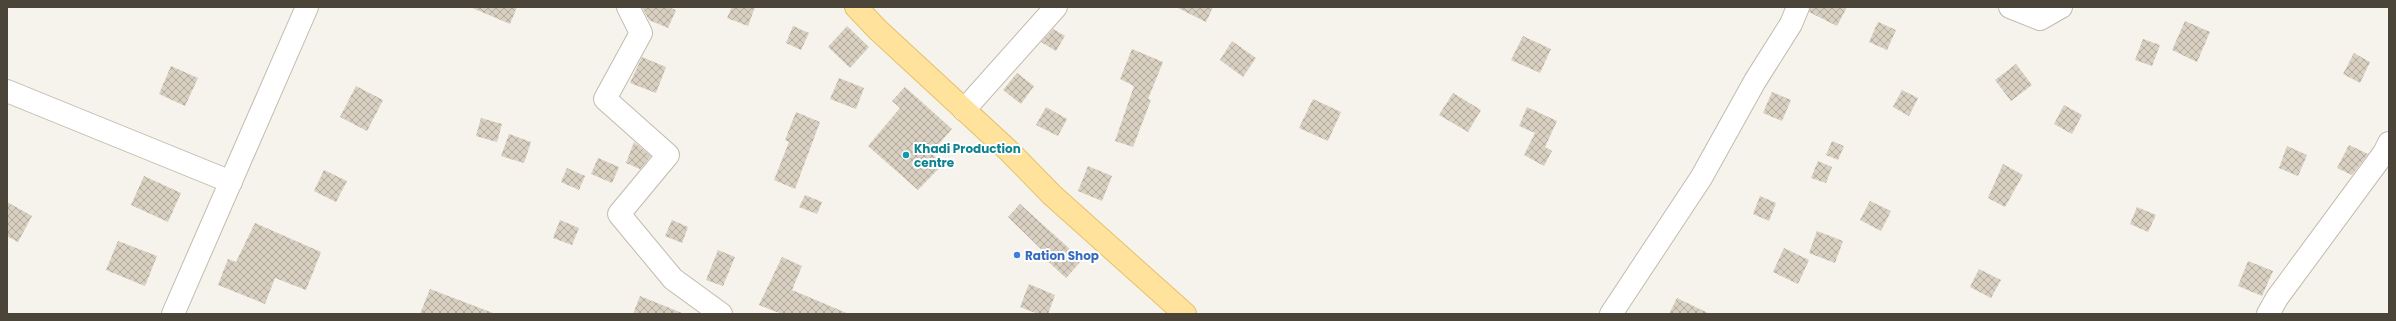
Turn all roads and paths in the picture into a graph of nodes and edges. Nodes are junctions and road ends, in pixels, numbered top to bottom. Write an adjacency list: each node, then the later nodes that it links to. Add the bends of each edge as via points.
1 (306, 7): 11 (street)
2 (628, 7): 13 (street, via 641,33 605,99 668,155 619,214 673,279)
3 (856, 7): 9 (main road)
4 (1056, 7): 9 (street)
5 (1798, 7): 15 (street, via 1791,24 1755,81 1701,178)
6 (2010, 7): 7 (street, via 2040,19)
7 (2061, 7)
8 (7, 91): 11 (street)
9 (964, 110): 14 (main road, via 1052,195)
10 (2389, 143): 16 (street)
11 (231, 182): 12 (street)
12 (173, 314)
13 (721, 314)
14 (1185, 314)
15 (1612, 314)
16 (2268, 314)

